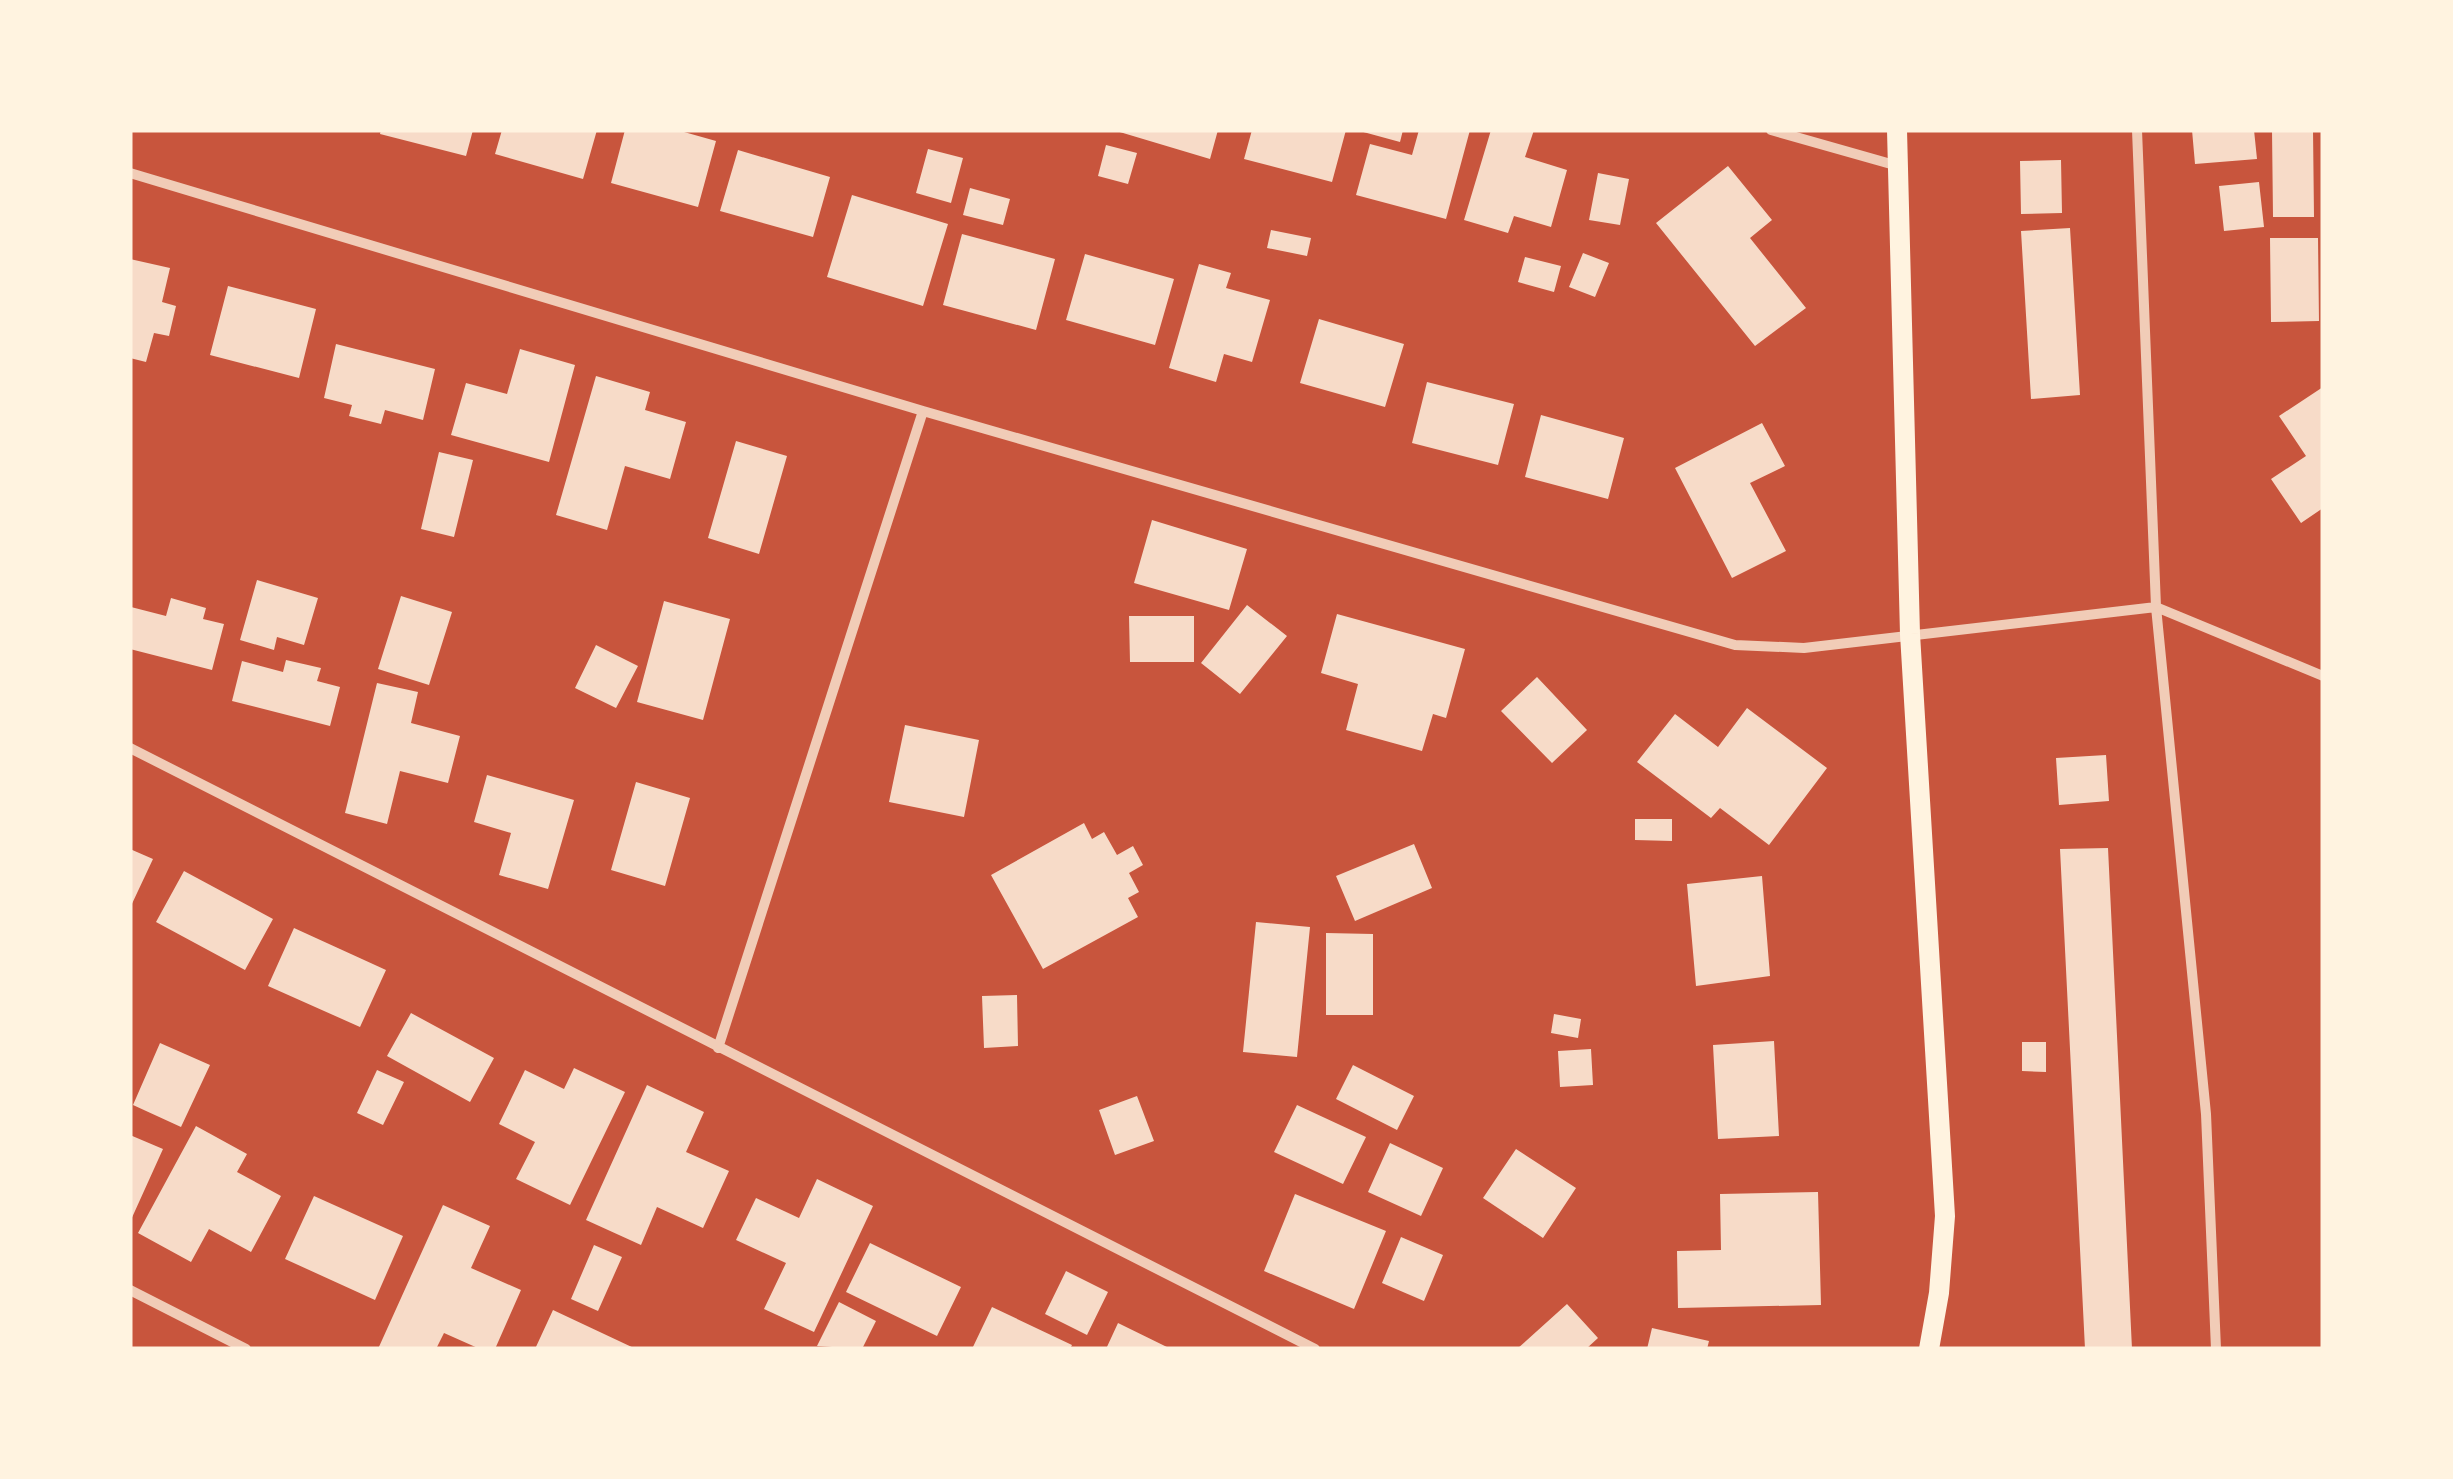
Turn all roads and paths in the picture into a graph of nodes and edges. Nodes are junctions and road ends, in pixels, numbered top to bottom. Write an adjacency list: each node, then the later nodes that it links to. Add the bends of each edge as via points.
1 (1772, 130): 4 (street)
2 (1897, 130): 4 (main road)
3 (2138, 130): 7 (street)
4 (1899, 167): 8 (main road)
5 (130, 173): 6 (street)
6 (922, 412): 8 (street, via 1735,645 1804,648); 11 (street)
7 (2156, 607): 8 (street); 9 (street); 16 (street, via 2206,1114)
8 (1910, 634): 15 (main road, via 1945,1216)
9 (2323, 676)
10 (130, 748): 11 (street)
11 (718, 1048): 14 (street)
12 (130, 1290): 13 (street)
13 (246, 1349)
14 (1315, 1349)
15 (1928, 1349)
16 (2216, 1349)

